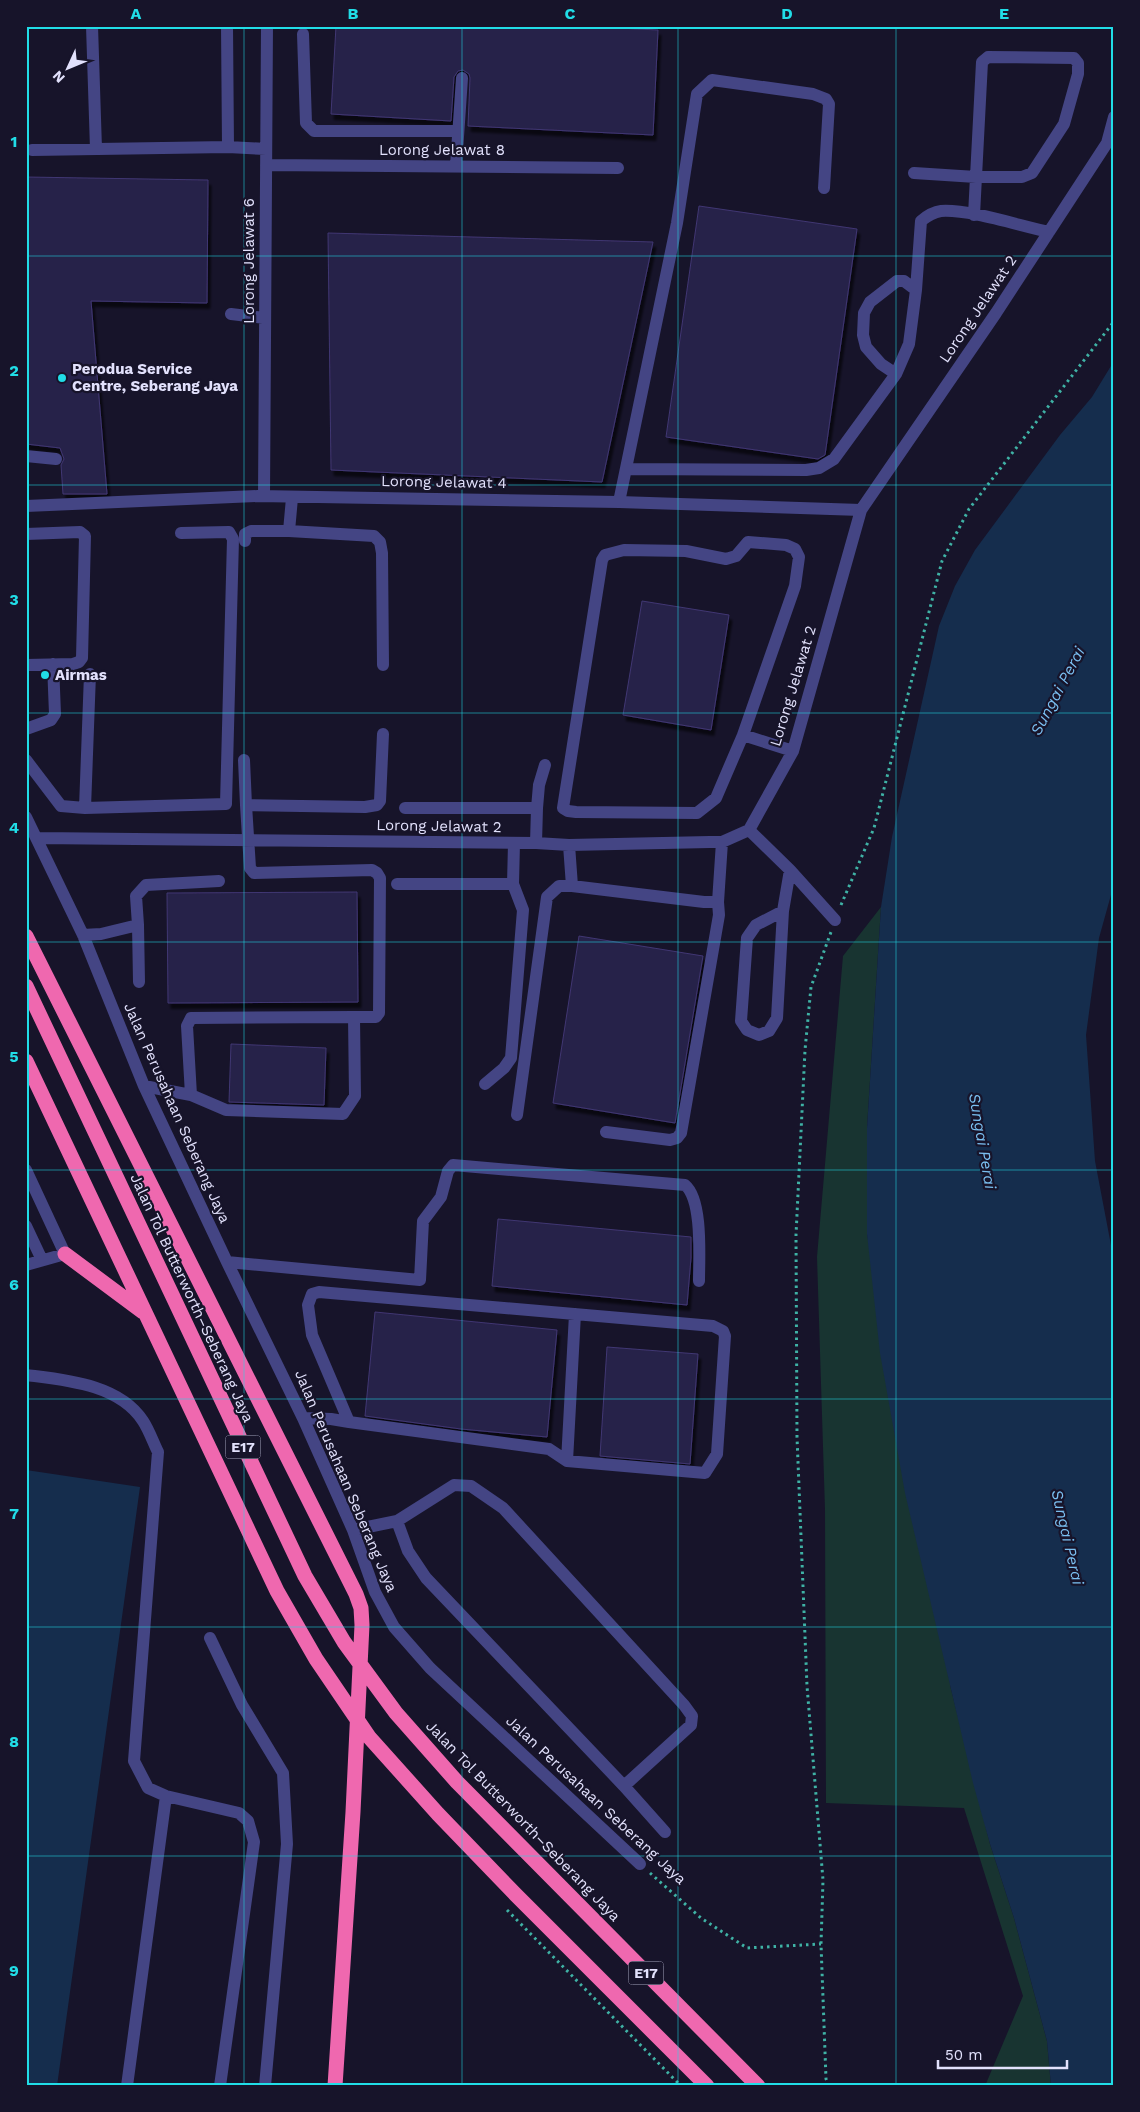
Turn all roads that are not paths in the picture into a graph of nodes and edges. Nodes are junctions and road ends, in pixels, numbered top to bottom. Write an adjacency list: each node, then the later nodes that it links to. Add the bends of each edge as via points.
1 (92, 26): 9 (street)
2 (227, 26): 8 (street)
3 (267, 26): 10 (street, Lorong Jelawat 6)
4 (303, 34): 7 (street, via 306,123 314,131)
5 (462, 78): 7 (street)
6 (1114, 117): 19 (street, Lorong Jelawat 2, via 1107,143)
7 (458, 131): 13 (street)
8 (228, 147): 9 (street); 10 (street)
9 (96, 149): 11 (street)
10 (266, 149): 12 (street, Lorong Jelawat 6)
11 (32, 150)
12 (266, 165): 13 (street, Lorong Jelawat 8); 22 (street, Lorong Jelawat 6)
13 (456, 166): 14 (street, Lorong Jelawat 8)
14 (618, 168)
15 (914, 172): 16 (street)
16 (976, 177): 16 (street, via 984,58 1074,58 1078,63 1078,74 1064,124 1032,173 1022,177); 18 (street)
17 (824, 188): 26 (street, via 829,104 826,99 813,94 712,80 697,94 677,223)
18 (974, 215): 19 (street); 20 (street, via 942,211 929,214 921,222)
19 (1049, 232): 31 (street, Lorong Jelawat 2)
20 (916, 290): 23 (street, via 909,344); 23 (street, via 904,281 897,281 870,302 864,313 866,347)
21 (231, 314): 22 (street)
22 (265, 318): 27 (street, Lorong Jelawat 6)
23 (896, 374): 26 (street, via 834,459 819,468)
24 (26, 456): 25 (street)
25 (56, 460)
26 (626, 469): 29 (street)
27 (264, 496): 28 (street, Lorong Jelawat 4); 30 (street, Lorong Jelawat 4)
28 (292, 498): 29 (street, Lorong Jelawat 4); 32 (street)
29 (619, 502): 31 (street, Lorong Jelawat 4)
30 (26, 506)
31 (861, 510): 43 (street, Lorong Jelawat 2)
32 (289, 531): 35 (street, via 251,531 245,534); 38 (street, via 374,536 380,542)
33 (181, 533): 48 (street, via 229,532 233,539 226,804)
34 (26, 534): 36 (street, via 80,532 85,536 82,658 73,664)
35 (245, 541)
36 (53, 664): 37 (street); 40 (street, via 55,714 51,720)
37 (26, 665)
38 (382, 665)
39 (90, 674): 48 (street)
40 (26, 729)
41 (383, 734): 47 (street, via 380,800 377,804 365,807)
42 (743, 734): 42 (street, via 716,798 697,813 576,812 563,808 605,555 624,550 686,551 726,558 736,556 748,542 786,545 795,549 799,558 795,586); 43 (street)
43 (792, 751): 52 (street, Lorong Jelawat 2)
44 (26, 760): 48 (street, via 61,806)
45 (244, 760): 47 (street)
46 (545, 765): 50 (street)
47 (246, 805): 54 (street)
48 (85, 808)
49 (405, 808): 50 (street)
50 (537, 808): 57 (street)
51 (26, 817): 53 (street, Jalan Perusahaan Seberang Jaya)
52 (749, 830): 55 (street, Lorong Jelawat 2); 59 (street)
53 (38, 838): 54 (street, Lorong Jelawat 2); 68 (street, Jalan Perusahaan Seberang Jaya)
54 (248, 840): 56 (street, Lorong Jelawat 2); 72 (street, via 250,868 254,872 372,870 380,878 379,1014 376,1018)
55 (722, 842): 58 (street, Lorong Jelawat 2); 64 (street)
56 (514, 843): 57 (street, Lorong Jelawat 2); 62 (street)
57 (536, 843): 58 (street, Lorong Jelawat 2)
58 (569, 845): 63 (street)
59 (790, 870): 65 (street); 66 (street)
60 (219, 881): 67 (street, via 146,885 136,896)
61 (397, 884): 62 (street)
62 (512, 884): 74 (street, via 523,910 512,1058)
63 (572, 886): 64 (street); 77 (street, via 559,886 547,896)
64 (718, 902): 78 (street, via 719,915 681,1133 670,1140)
65 (783, 911): 65 (street, via 777,1018 769,1031 759,1035 747,1030 741,1021 747,938 756,925)
66 (835, 920)
67 (138, 925): 68 (street); 70 (street)
68 (82, 935): 75 (street, Jalan Perusahaan Seberang Jaya)
69 (26, 936): 102 (highway, via 361,1608 352,1822)
70 (139, 982)
71 (26, 986): 104 (highway, Jalan Tol Butterworth–Seberang Jaya / E17, via 305,1576 344,1642 396,1713 456,1782)
72 (354, 1017): 76 (street, via 191,1018 187,1026); 76 (street, via 355,1096 342,1114 226,1110)
73 (26, 1061): 86 (highway, E17)
74 (485, 1084)
75 (144, 1086): 76 (street); 83 (street, Jalan Perusahaan Seberang Jaya)
76 (191, 1095)
77 (517, 1115)
78 (606, 1132)
79 (26, 1170): 81 (street)
80 (26, 1226): 82 (street)
81 (66, 1254): 82 (street); 86 (highway)
82 (42, 1260): 84 (street)
83 (227, 1262): 85 (street, via 420,1280 423,1221 441,1197 448,1171 453,1165 685,1185 693,1195 700,1237); 89 (street, Jalan Perusahaan Seberang Jaya)
84 (26, 1265)
85 (699, 1280)
86 (144, 1313): 103 (highway, E17, via 277,1591 316,1659 369,1737 516,1896)
87 (575, 1314): 90 (street, via 312,1294 308,1305 312,1335); 91 (street); 91 (street, via 713,1326 723,1330 724,1336 717,1454 704,1473)
88 (26, 1375): 96 (street, via 85,1383 121,1399 142,1420 158,1452 134,1761 148,1788)
89 (303, 1418): 90 (street); 93 (street, Jalan Perusahaan Seberang Jaya)
90 (349, 1422): 91 (street, via 549,1449)
91 (567, 1461)
92 (397, 1521): 93 (street); 95 (street, via 408,1551 426,1578); 95 (street, via 454,1485 471,1486 503,1508 684,1705 692,1716 691,1726)
93 (353, 1530): 98 (street, Jalan Perusahaan Seberang Jaya, via 375,1592 394,1627 430,1668)
94 (210, 1638): 101 (street, via 242,1705 283,1774 288,1844)
95 (624, 1786): 97 (street)
96 (166, 1796): 99 (street); 100 (street, via 239,1813 248,1821 254,1842)
97 (666, 1832)
98 (640, 1864)
99 (127, 2086)
100 (220, 2086)
101 (265, 2086)
102 (335, 2086)
103 (707, 2086)
104 (758, 2086)

